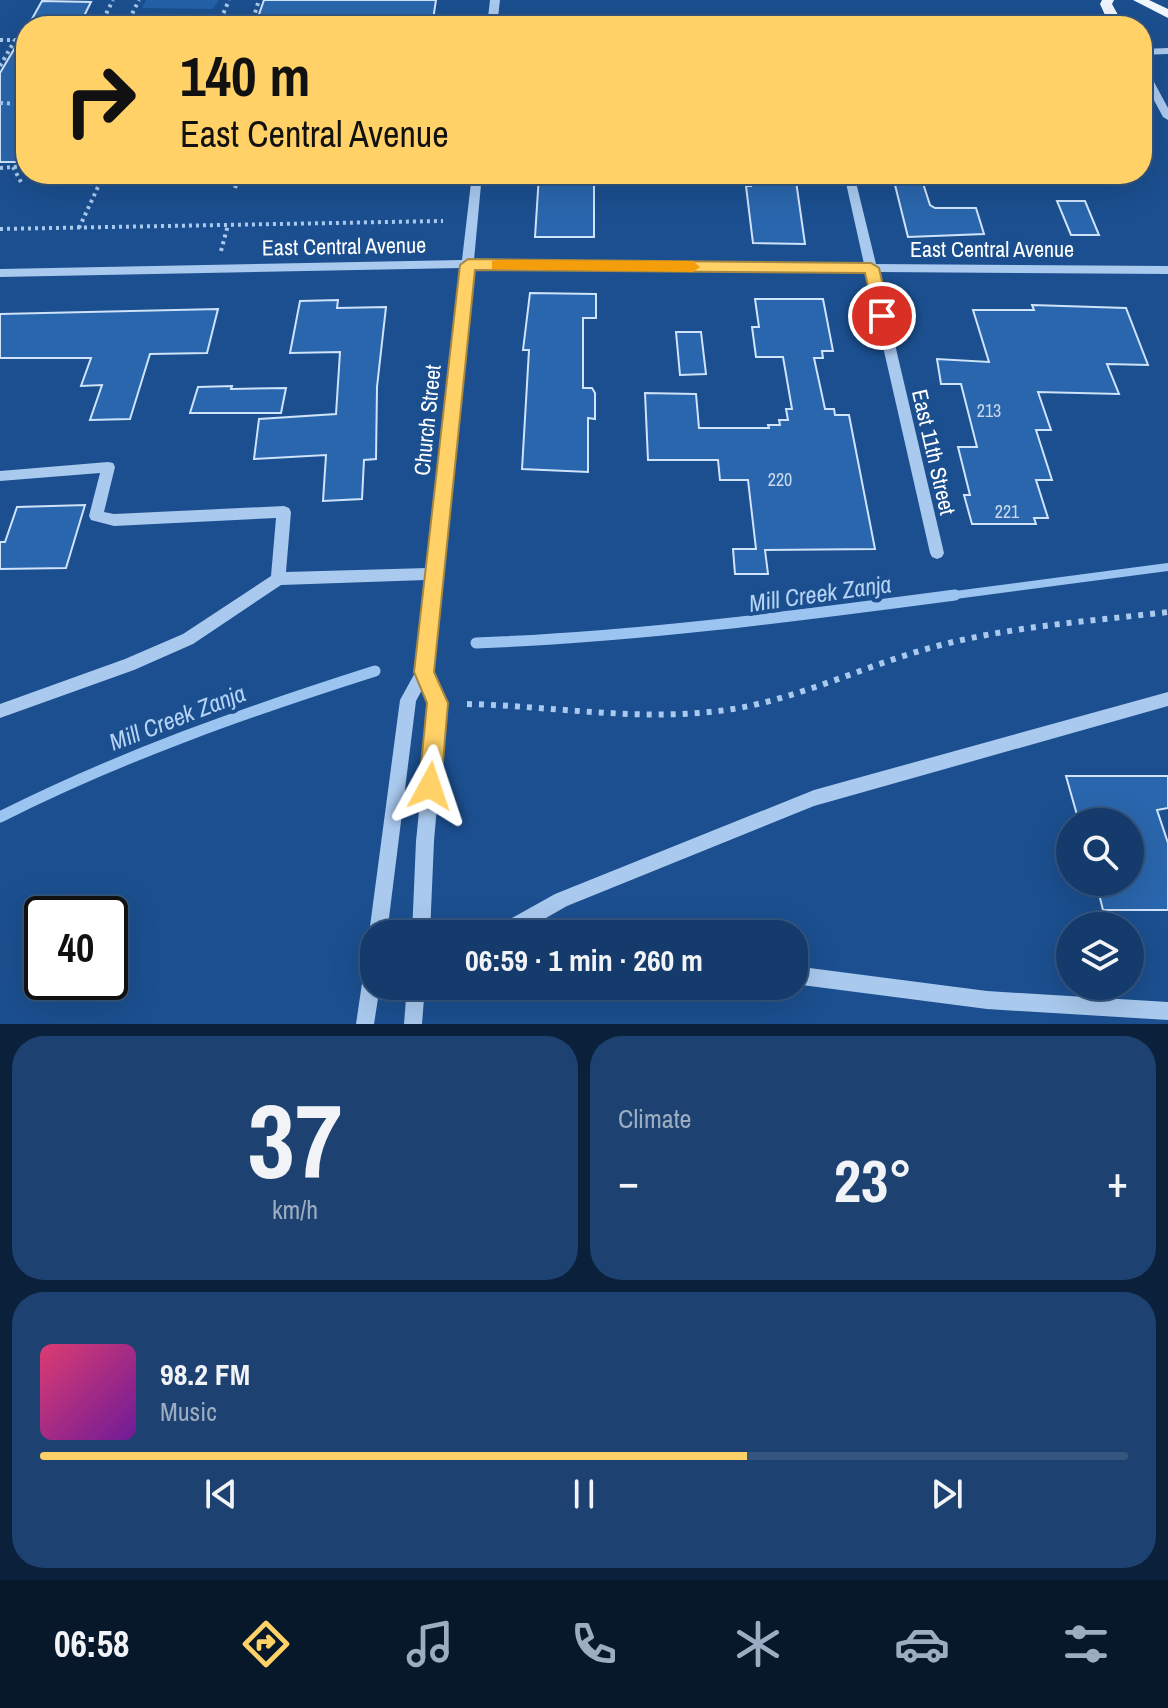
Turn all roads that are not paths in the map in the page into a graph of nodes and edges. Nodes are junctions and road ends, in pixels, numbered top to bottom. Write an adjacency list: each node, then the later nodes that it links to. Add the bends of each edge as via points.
1 (1139, 0): 2 (main road)
2 (1168, 14)
3 (1152, 87): 4 (street)
4 (1168, 117)
5 (476, 184): 7 (street, Church Street)
6 (851, 184): 8 (street, East 11th Street)
7 (468, 265): 8 (street, East Central Avenue); 10 (street, East Central Avenue); 13 (street, Church Street)
8 (871, 268): 9 (street, East Central Avenue); 12 (street, East 11th Street)
9 (1168, 270)
10 (0, 273)
11 (0, 476): 14 (street, via 108,467 96,516 114,520 284,512)
12 (937, 553)
13 (434, 574): 14 (street); 15 (street, Church Street)
14 (278, 579): 17 (street, via 188,639)
15 (424, 672): 18 (street, Church Street, via 408,700); 19 (street, Church Street, via 438,703)
16 (1168, 699): 20 (street, via 814,798 561,900)
17 (0, 711)
18 (380, 920)
19 (422, 920)
20 (525, 920)
21 (808, 977): 24 (street, via 987,1000)
22 (369, 1000): 25 (street)
23 (415, 1000): 26 (street)
24 (1168, 1011)
25 (365, 1024)
26 (413, 1024)

